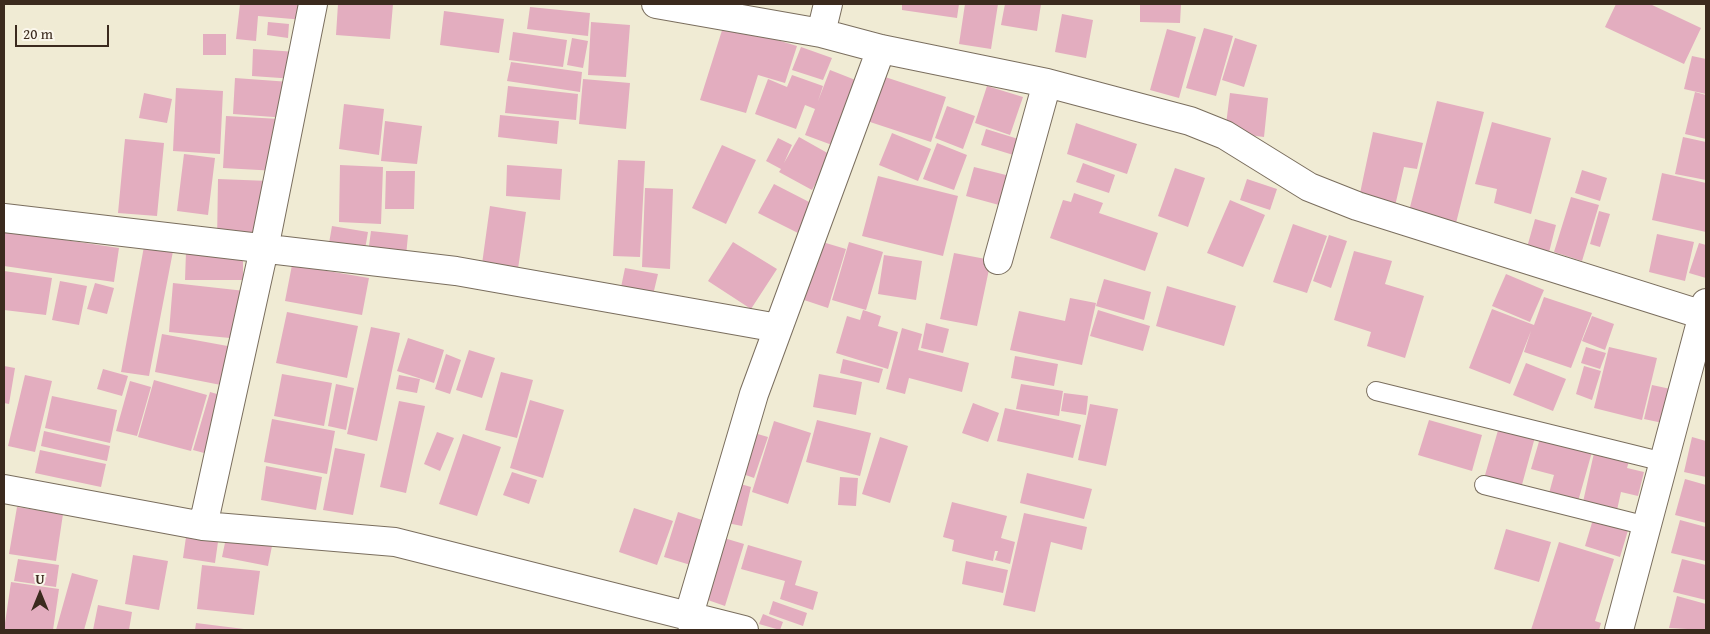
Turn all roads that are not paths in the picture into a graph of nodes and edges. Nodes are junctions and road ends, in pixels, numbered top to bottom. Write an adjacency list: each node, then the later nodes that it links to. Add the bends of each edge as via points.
1 (313, 4): 8 (street)
2 (656, 4): 4 (street)
3 (828, 4): 4 (street)
4 (821, 33): 5 (street)
5 (881, 49): 6 (street); 11 (street)
6 (1048, 83): 9 (street); 10 (street, via 1190,121 1225,135 1309,187 1357,206)
7 (4, 218): 8 (street)
8 (264, 249): 11 (street, via 456,271); 16 (street)
9 (998, 260)
10 (1705, 312): 13 (street)
11 (778, 328): 18 (street, via 754,394)
12 (1376, 391): 13 (lane)
13 (1664, 462): 17 (street)
14 (1484, 485): 17 (lane)
15 (4, 489): 16 (street)
16 (203, 526): 18 (street, via 395,542)
17 (1647, 526): 20 (street)
18 (688, 618): 19 (street)
19 (744, 630)
20 (1619, 630)

